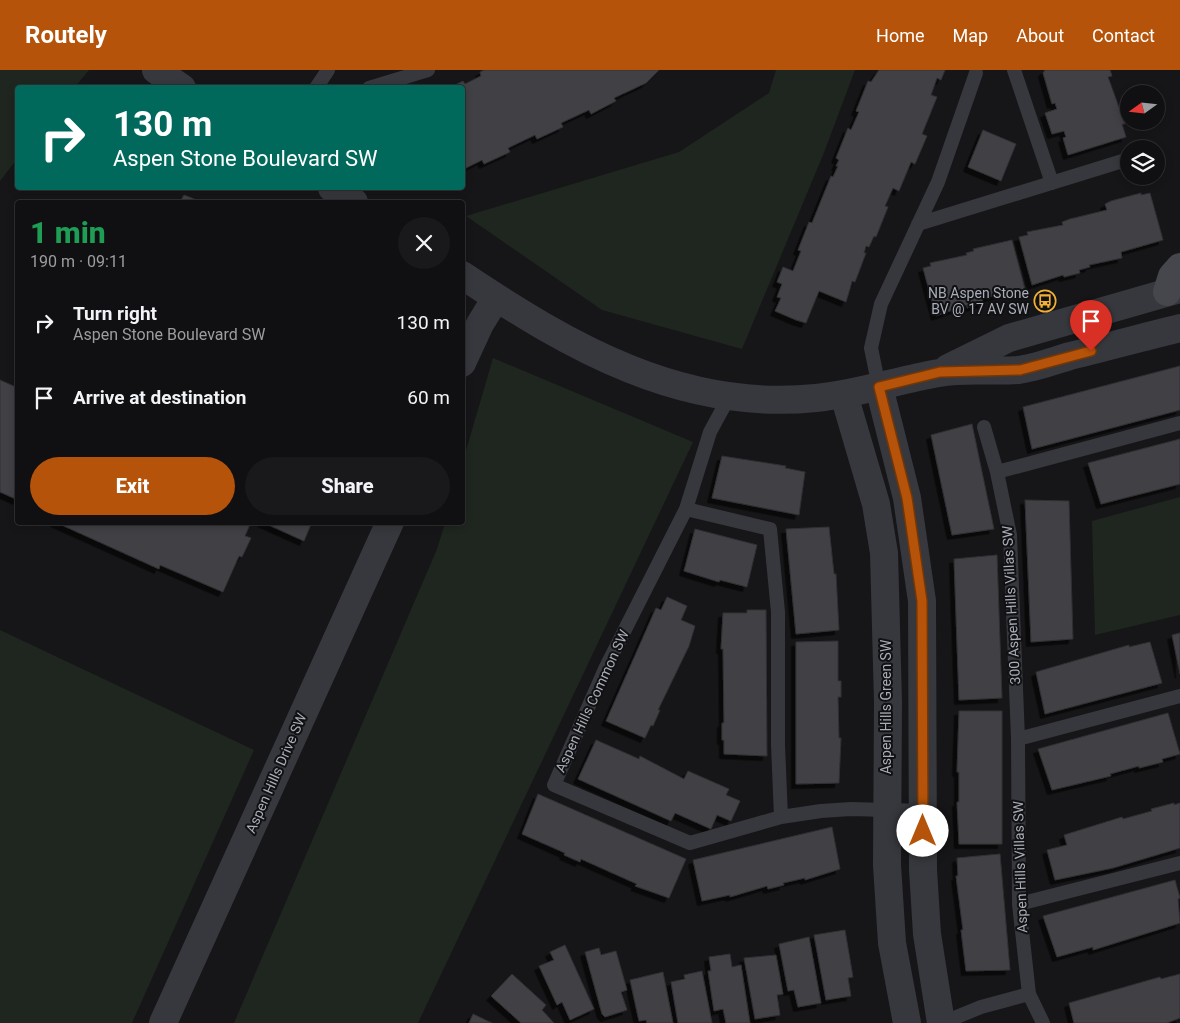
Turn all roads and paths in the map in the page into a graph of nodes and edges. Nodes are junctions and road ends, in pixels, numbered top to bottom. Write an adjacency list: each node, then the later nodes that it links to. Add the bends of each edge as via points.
1 (156, 70): 6 (street)
2 (328, 70): 7 (lane)
3 (428, 70): 8 (lane)
4 (1014, 70): 10 (lane)
5 (976, 73): 13 (lane, via 938,182)
6 (178, 85)
7 (318, 85)
8 (380, 85)
9 (1120, 162): 10 (lane)
10 (1052, 183): 13 (lane)
11 (335, 190): 12 (street)
12 (351, 200)
13 (918, 224): 21 (lane, via 881,304 871,348)
14 (1180, 267): 16 (main road, via 1172,276)
15 (465, 277): 17 (street)
16 (1173, 290): 20 (street, via 1009,338)
17 (496, 298): 19 (street); 23 (street, via 618,366 672,385)
18 (1180, 328): 20 (street, via 1020,370)
19 (465, 356)
20 (940, 372): 21 (street)
21 (879, 387): 22 (street); 32 (street, via 907,498 922,601)
22 (844, 395): 23 (street, via 786,400); 31 (street, Aspen Hills Green SW, via 876,504 884,553)
23 (729, 397): 27 (lane, Aspen Hills Common SW, via 710,432)
24 (1180, 423): 26 (lane)
25 (984, 427): 26 (lane, 300 Aspen Hills Villas SW)
26 (997, 472): 30 (lane, 300 Aspen Hills Villas SW, via 1010,535)
27 (686, 509): 33 (lane, via 770,529 778,612); 33 (lane, Aspen Hills Common SW, via 605,669 554,785 690,843)
28 (389, 525): 37 (street, Aspen Hills Drive SW)
29 (1180, 696): 30 (lane)
30 (1018, 739): 35 (lane, Aspen Hills Villas SW)
31 (887, 811): 32 (lane, Aspen Hills Common SW); 33 (lane, Aspen Hills Common SW, via 850,809); 38 (street, Aspen Hills Green SW, via 892,943)
32 (923, 811): 39 (street, via 927,934)
33 (781, 817)
34 (1180, 863): 35 (lane)
35 (1020, 904): 36 (lane, Aspen Hills Villas SW)
36 (1029, 994): 39 (lane, via 980,1007); 40 (lane, Aspen Hills Villas SW)
37 (163, 1023)
38 (907, 1023)
39 (941, 1023)
40 (1042, 1023)

